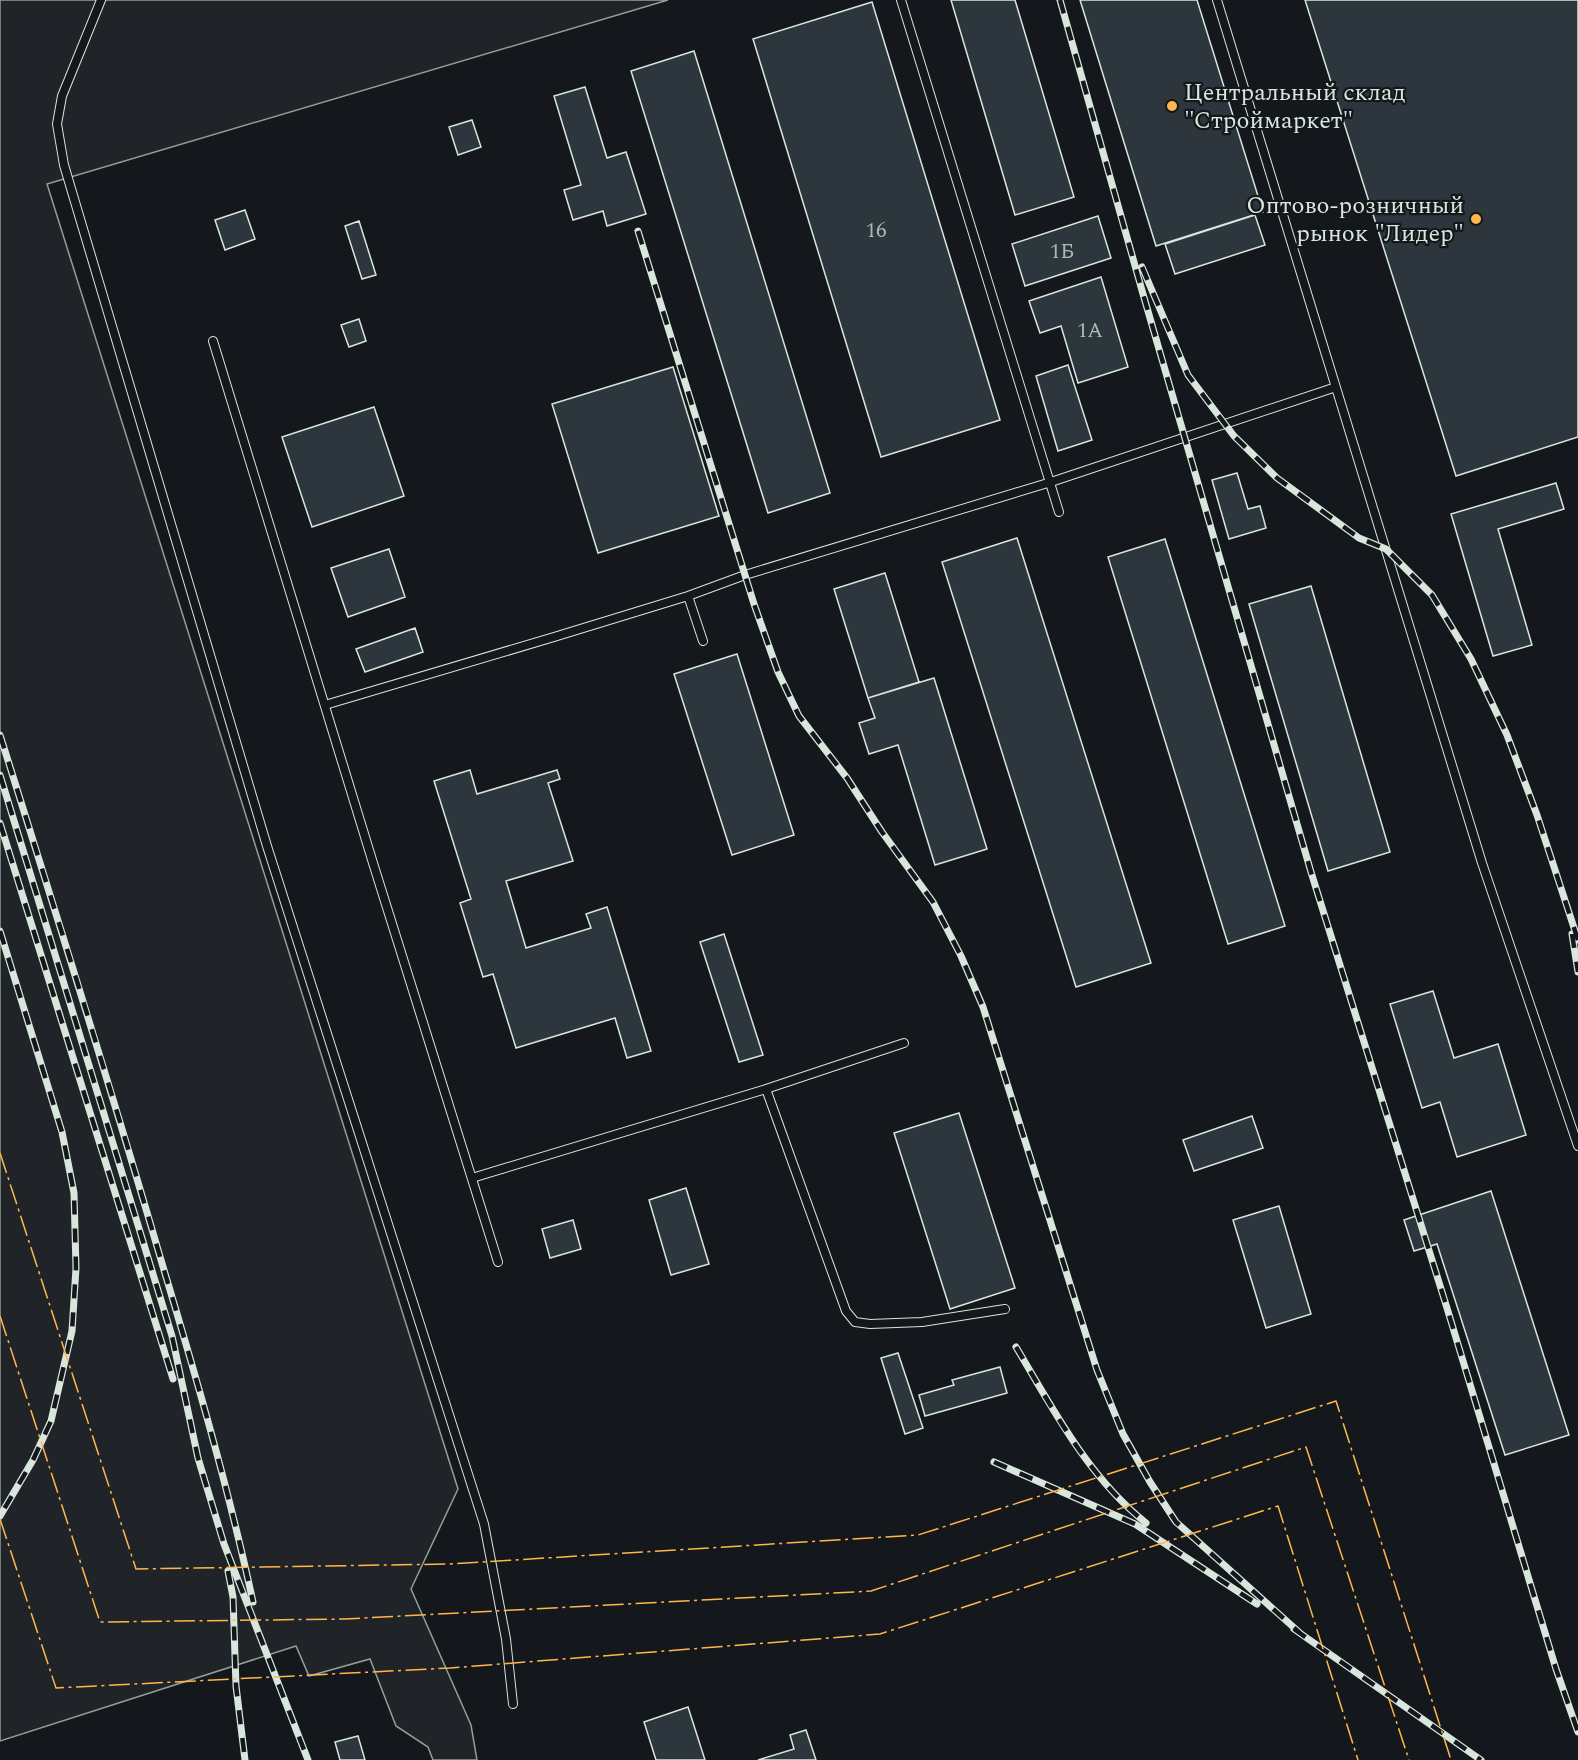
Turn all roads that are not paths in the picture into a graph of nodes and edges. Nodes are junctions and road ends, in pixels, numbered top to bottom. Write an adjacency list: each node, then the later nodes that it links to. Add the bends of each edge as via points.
1 (101, 0): 17 (lane, via 62,96 57,124 64,165 267,846 484,1524 506,1639)
2 (901, 0): 6 (lane)
3 (1217, 0): 5 (lane)
4 (213, 340): 10 (lane)
5 (1336, 387): 6 (lane); 13 (lane, via 1482,863)
6 (1051, 482): 7 (lane); 8 (lane)
7 (1059, 512)
8 (688, 596): 9 (lane); 10 (lane)
9 (703, 641)
10 (324, 705): 14 (lane)
11 (904, 1043): 12 (lane)
12 (766, 1089): 14 (lane); 16 (lane, via 846,1311 855,1322 922,1322)
13 (1578, 1146)
14 (472, 1178): 15 (lane)
15 (498, 1262)
16 (1005, 1309)
17 (513, 1704)

